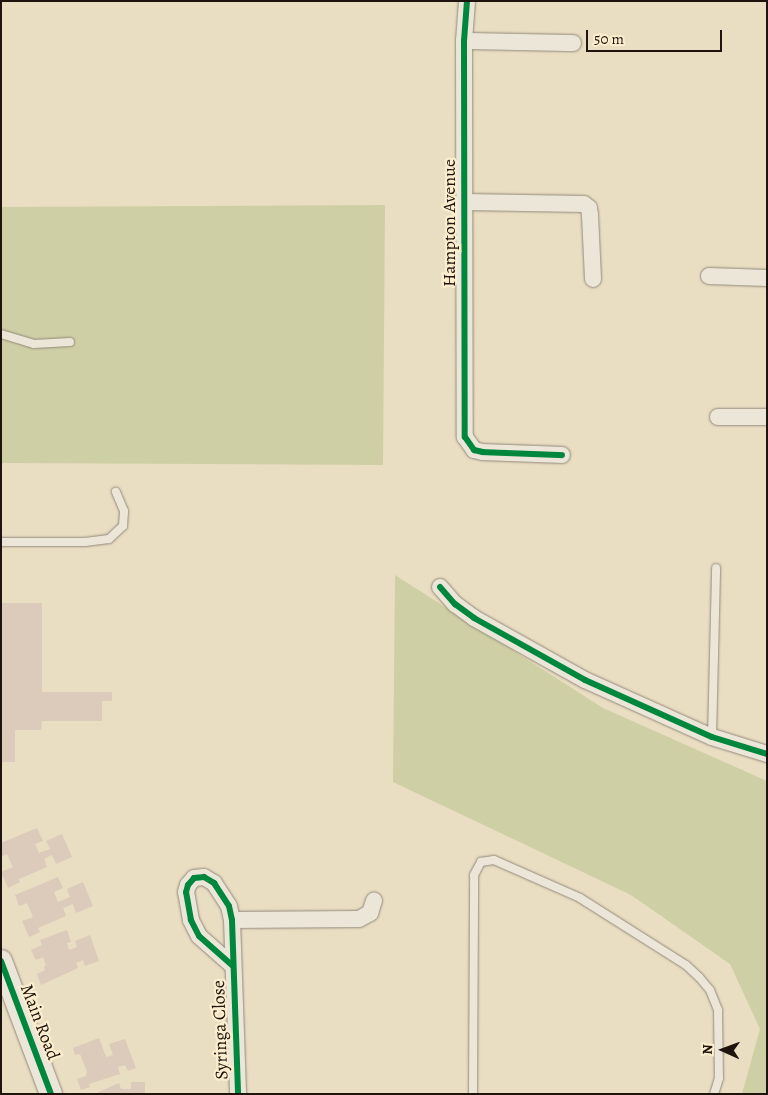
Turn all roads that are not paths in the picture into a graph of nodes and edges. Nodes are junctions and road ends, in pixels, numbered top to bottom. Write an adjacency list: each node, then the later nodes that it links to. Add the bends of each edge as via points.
1 (467, 1): 2 (street, Hampton Avenue)
2 (464, 41): 3 (street); 4 (street, Hampton Avenue)
3 (573, 43)
4 (465, 202): 7 (street, via 584,204 590,215); 12 (street, Hampton Avenue, via 464,429 468,445 483,452)
5 (709, 276): 6 (street)
6 (767, 278)
7 (593, 279)
8 (1, 334): 9 (lane, via 34,344)
9 (70, 342)
10 (718, 417): 11 (street)
11 (767, 417)
12 (562, 455)
13 (116, 492): 14 (lane, via 124,511 123,526 109,539)
14 (1, 542)
15 (716, 568): 17 (lane)
16 (440, 587): 17 (street, via 474,618 585,680)
17 (712, 737): 18 (street)
18 (767, 754)
19 (374, 901): 20 (street, via 370,913 359,919)
20 (232, 920): 22 (street, Syringa Close); 22 (street, Syringa Close, via 229,906 208,878 199,876 190,881 186,892 191,920 199,936)
21 (1, 961): 23 (street, Main Road)
22 (233, 966): 24 (street, Syringa Close)
23 (51, 1094)
24 (238, 1094)
25 (473, 1094): 26 (lane, via 474,874 481,862 488,860 503,863 580,898 686,965 699,977 710,990 718,1010 720,1057)
26 (714, 1094)

